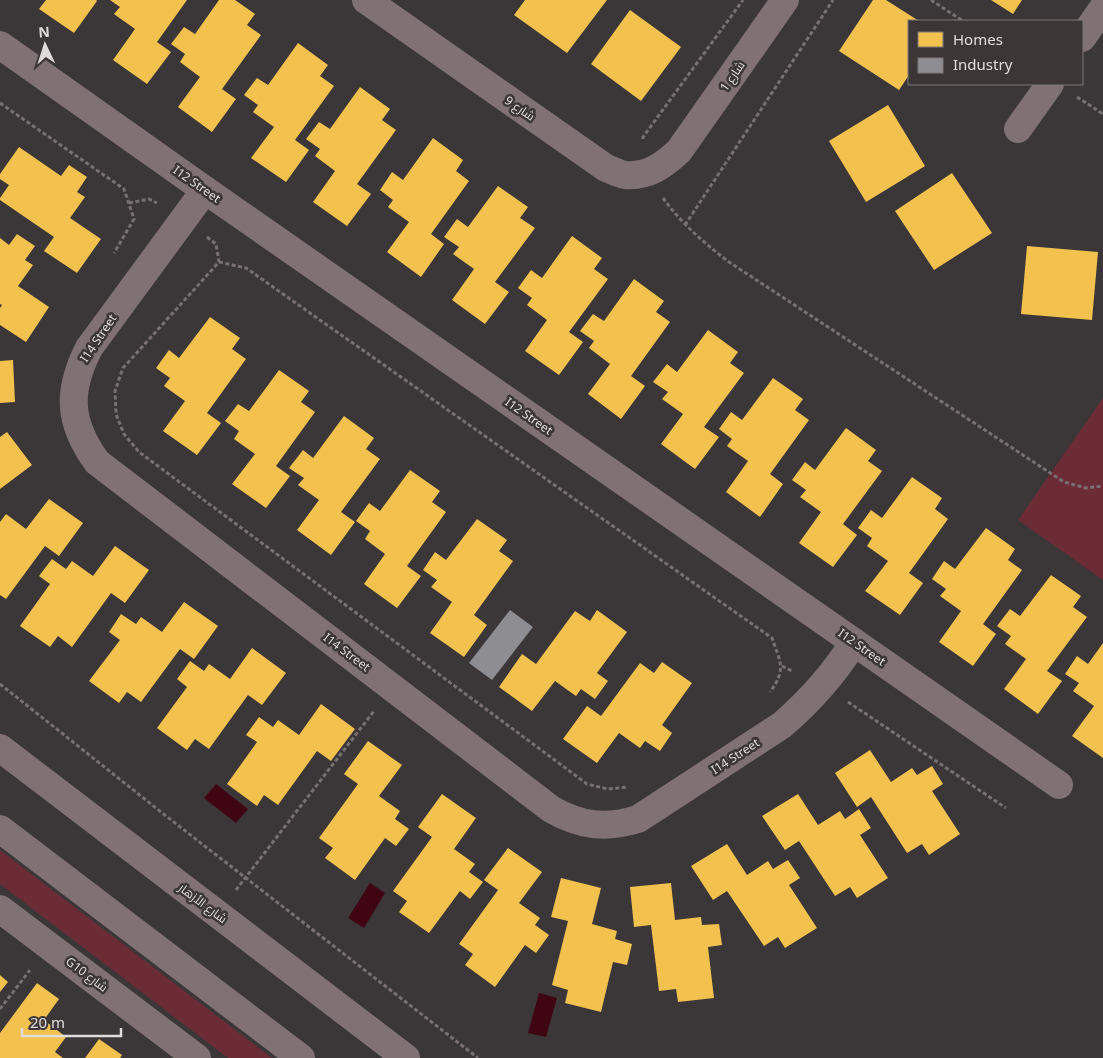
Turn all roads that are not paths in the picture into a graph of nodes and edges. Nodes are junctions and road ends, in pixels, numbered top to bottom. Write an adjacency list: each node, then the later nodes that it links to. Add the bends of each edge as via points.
1 (366, 0): 8 (street, شارع 9, via 606,168 625,175 646,173 666,164)
2 (785, 0): 8 (street, شارع 1)
3 (1103, 8): 4 (street)
4 (1083, 37)
5 (0, 45): 9 (street, I12 Street)
6 (1061, 89): 7 (street)
7 (1018, 129)
8 (679, 151)
9 (205, 190): 10 (street, I12 Street); 10 (street, I14 Street, via 89,348 80,366 73,406 85,445 97,462 551,809 564,817 593,826 638,819 804,707)
10 (854, 642): 12 (street, I12 Street)
11 (0, 748): 17 (street, شارع الأزهار)
12 (1059, 785)
13 (0, 829): 16 (street)
14 (0, 909): 15 (street, G10 شارع)
15 (197, 1058)
16 (301, 1058)
17 (406, 1058)

